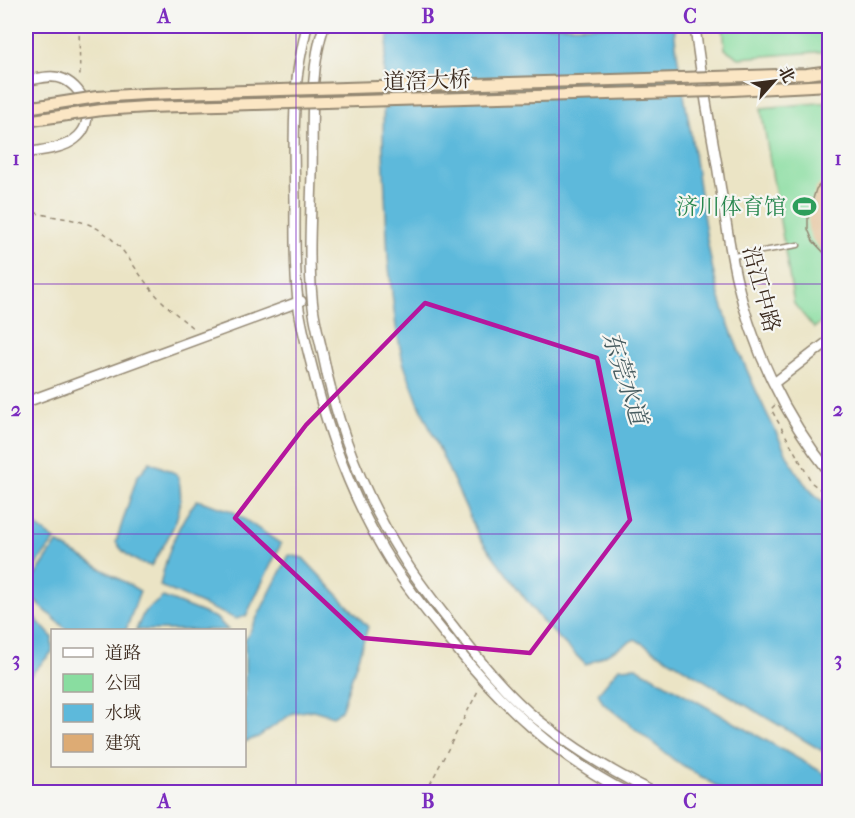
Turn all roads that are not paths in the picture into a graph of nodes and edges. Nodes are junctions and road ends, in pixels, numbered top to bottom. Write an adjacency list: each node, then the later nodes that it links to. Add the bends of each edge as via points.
1 (307, 26): 13 (street, via 297,78 295,118)
2 (324, 26): 12 (street, via 314,94)
3 (695, 26): 11 (street, 沿江中路)
4 (830, 71): 7 (main road, 道滘大桥, bridge, via 144,94)
5 (26, 81): 9 (street, via 60,77 73,84 87,109 88,120 85,131 73,141)
6 (830, 85): 8 (main road, 道滘大桥, bridge, via 147,107)
7 (26, 108)
8 (26, 121)
9 (26, 153)
10 (798, 245): 11 (lane)
11 (732, 256): 15 (street, 沿江中路, via 747,319)
12 (312, 297): 13 (street); 19 (street, via 329,385 352,458 383,525 423,588 481,663 536,718 613,772)
13 (298, 302): 16 (street); 18 (street, via 328,429 360,506 392,564 500,699 553,747)
14 (830, 340): 15 (street)
15 (774, 383): 17 (street, 沿江中路, via 802,435)
16 (26, 402)
17 (830, 473)
18 (626, 792)
19 (653, 792)

